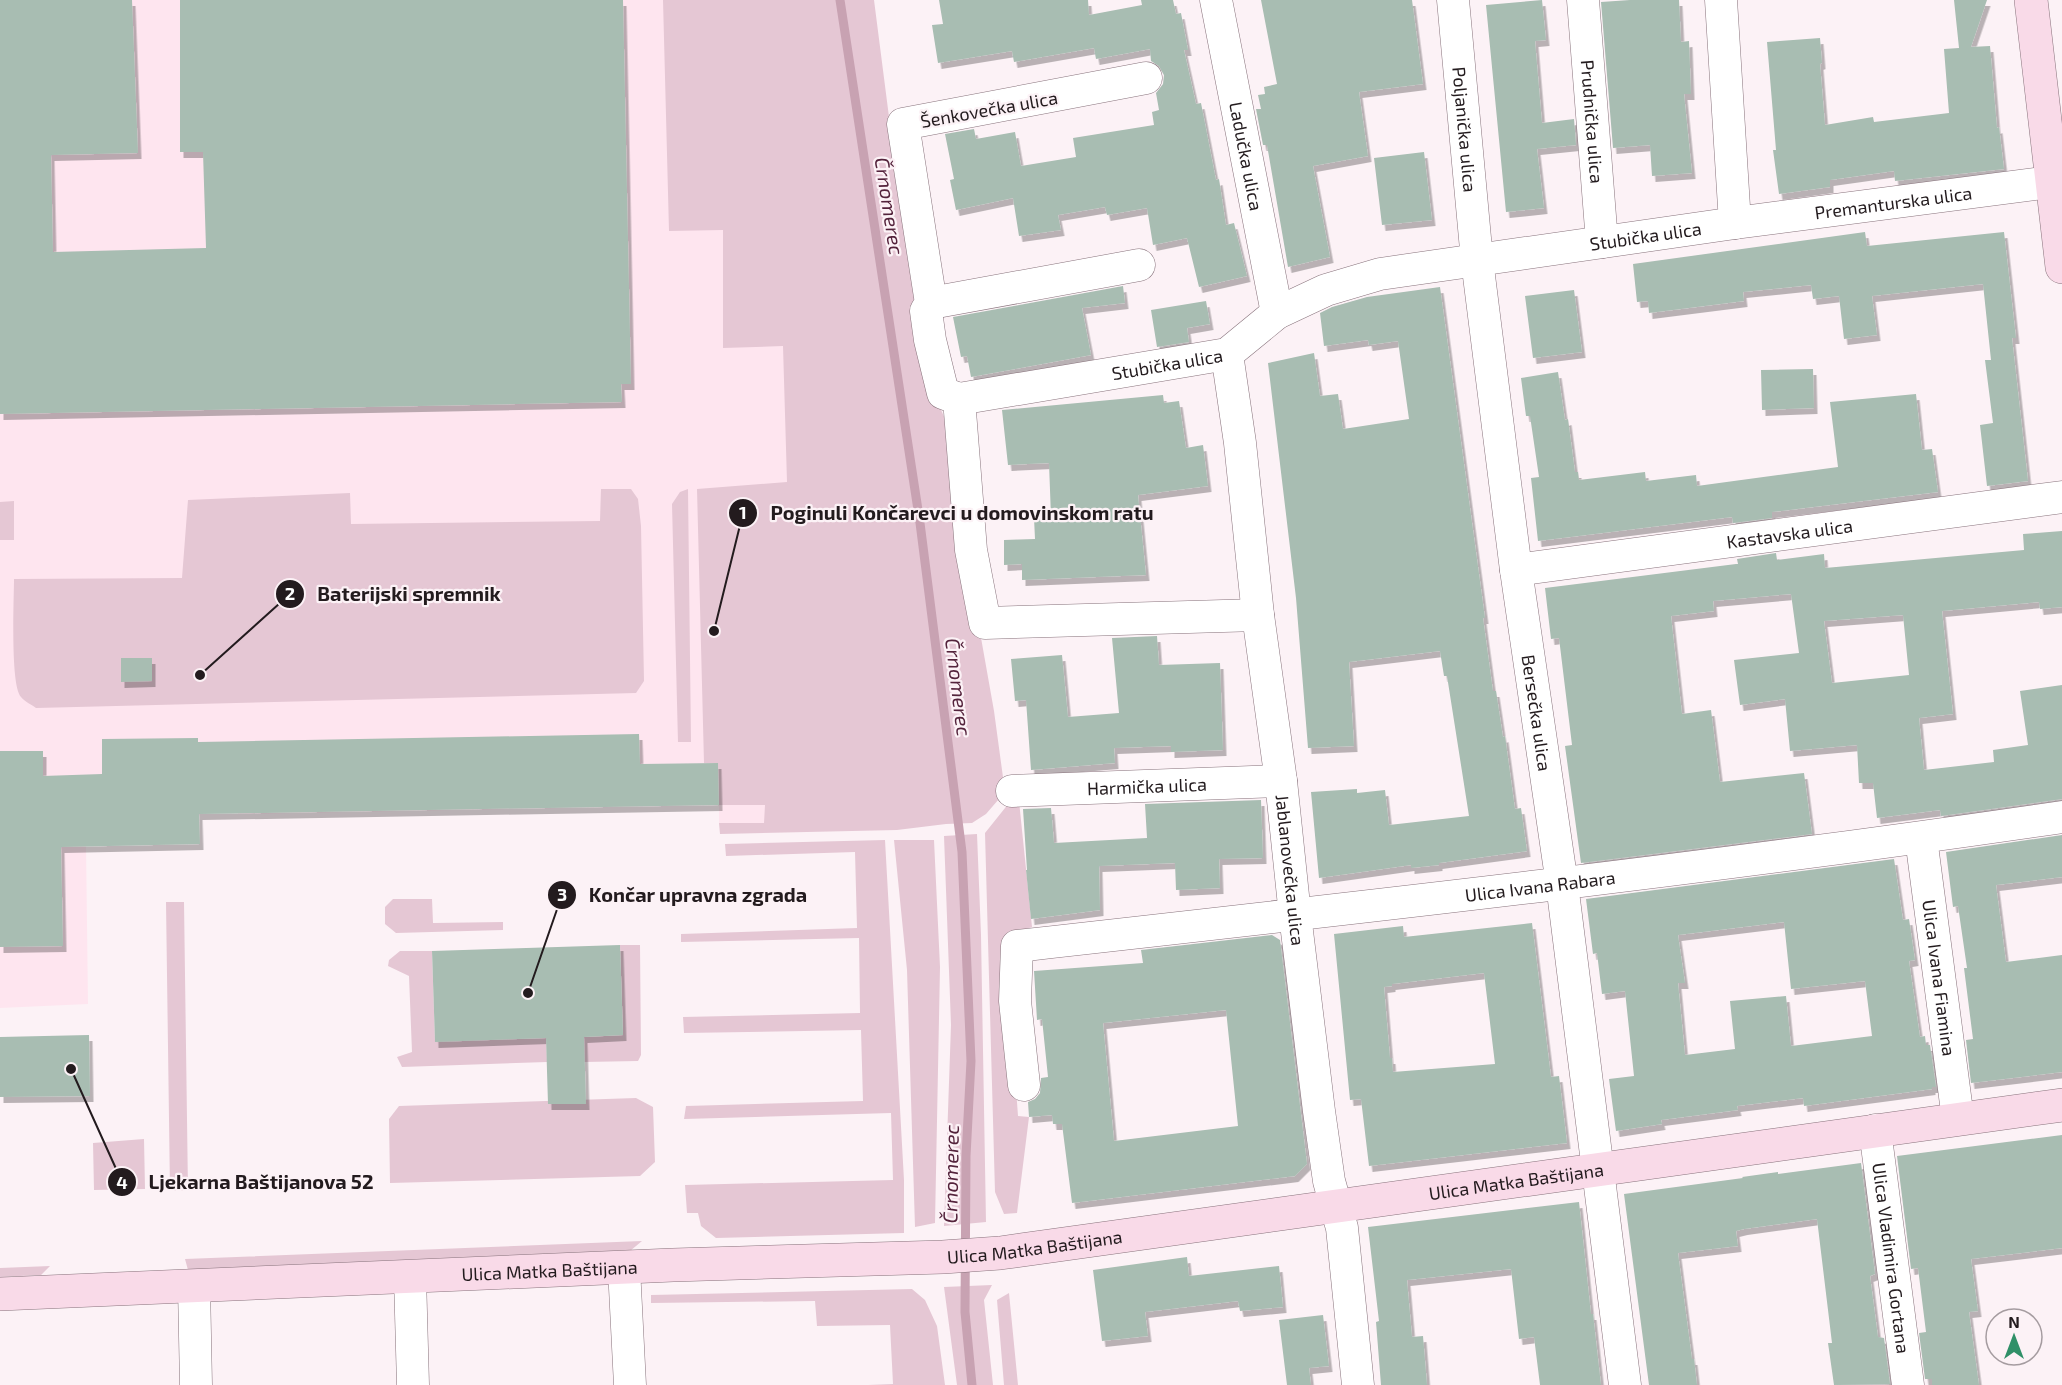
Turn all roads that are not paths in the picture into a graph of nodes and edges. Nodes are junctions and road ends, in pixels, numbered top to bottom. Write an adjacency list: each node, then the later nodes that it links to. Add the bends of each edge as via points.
1 (1216, 0): 14 (street, Ladučka ulica)
2 (1453, 0): 10 (street, Poljanička ulica)
3 (1583, 0): 9 (street, Prudnička ulica)
4 (1721, 0): 8 (street)
5 (2031, 0): 7 (street)
6 (1146, 78): 13 (street, Šenkovečka ulica, via 903,124)
7 (2051, 182): 8 (street, Premanturska ulica); 12 (street)
8 (1735, 223): 9 (street, Stubička ulica)
9 (1602, 242): 10 (street, Stubička ulica)
10 (1477, 260): 14 (street, Stubička ulica, via 1380,274 1326,290); 18 (street, Bersečka ulica)
11 (1139, 265): 13 (street)
12 (2062, 267)
13 (931, 303): 16 (street, Šenkovečka ulica, via 926,312 943,393)
14 (1277, 312): 15 (street, Stubička ulica)
15 (1227, 354): 16 (street, Stubička ulica); 19 (street, Jablanovečka ulica)
16 (959, 399): 19 (street, via 971,550 985,623)
17 (2062, 497): 18 (street, Kastavska ulica)
18 (1516, 570): 24 (street, Bersečka ulica)
19 (1258, 615): 20 (street, Jablanovečka ulica)
20 (1281, 781): 21 (street, Harmička ulica); 25 (street, Jablanovečka ulica)
21 (1012, 791)
22 (2062, 817): 23 (street, Ulica Ivana Rabara)
23 (1921, 838): 24 (street, Ulica Ivana Rabara); 28 (street, Ulica Ivana Fiamina)
24 (1562, 884): 25 (street, Ulica Ivana Rabara); 30 (street, Bersečka ulica)
25 (1295, 915): 26 (street, Ulica Ivana Rabara, via 1017,946 1015,1001); 31 (street, Jablanovečka ulica, via 1319,1111)
26 (1024, 1085)
27 (2062, 1105): 28 (street, Ulica Matka Baštijana)
28 (1958, 1119): 29 (street, Ulica Matka Baštijana)
29 (1875, 1130): 30 (street, Ulica Matka Baštijana); 41 (street, Ulica Vladimira Gortana)
30 (1598, 1168): 31 (street, Ulica Matka Baštijana); 40 (street, Bersečka ulica)
31 (1336, 1206): 32 (street, Ulica Matka Baštijana, via 991,1253); 39 (street, Jablanovečka ulica, via 1342,1228)
32 (624, 1268): 33 (street, Ulica Matka Baštijana); 38 (street)
33 (410, 1277): 34 (street, Ulica Matka Baštijana); 37 (street)
34 (194, 1286): 35 (street, Ulica Matka Baštijana); 36 (street)
35 (0, 1294)
36 (196, 1385)
37 (413, 1385)
38 (630, 1385)
39 (1358, 1385)
40 (1625, 1385)
41 (1908, 1385)

